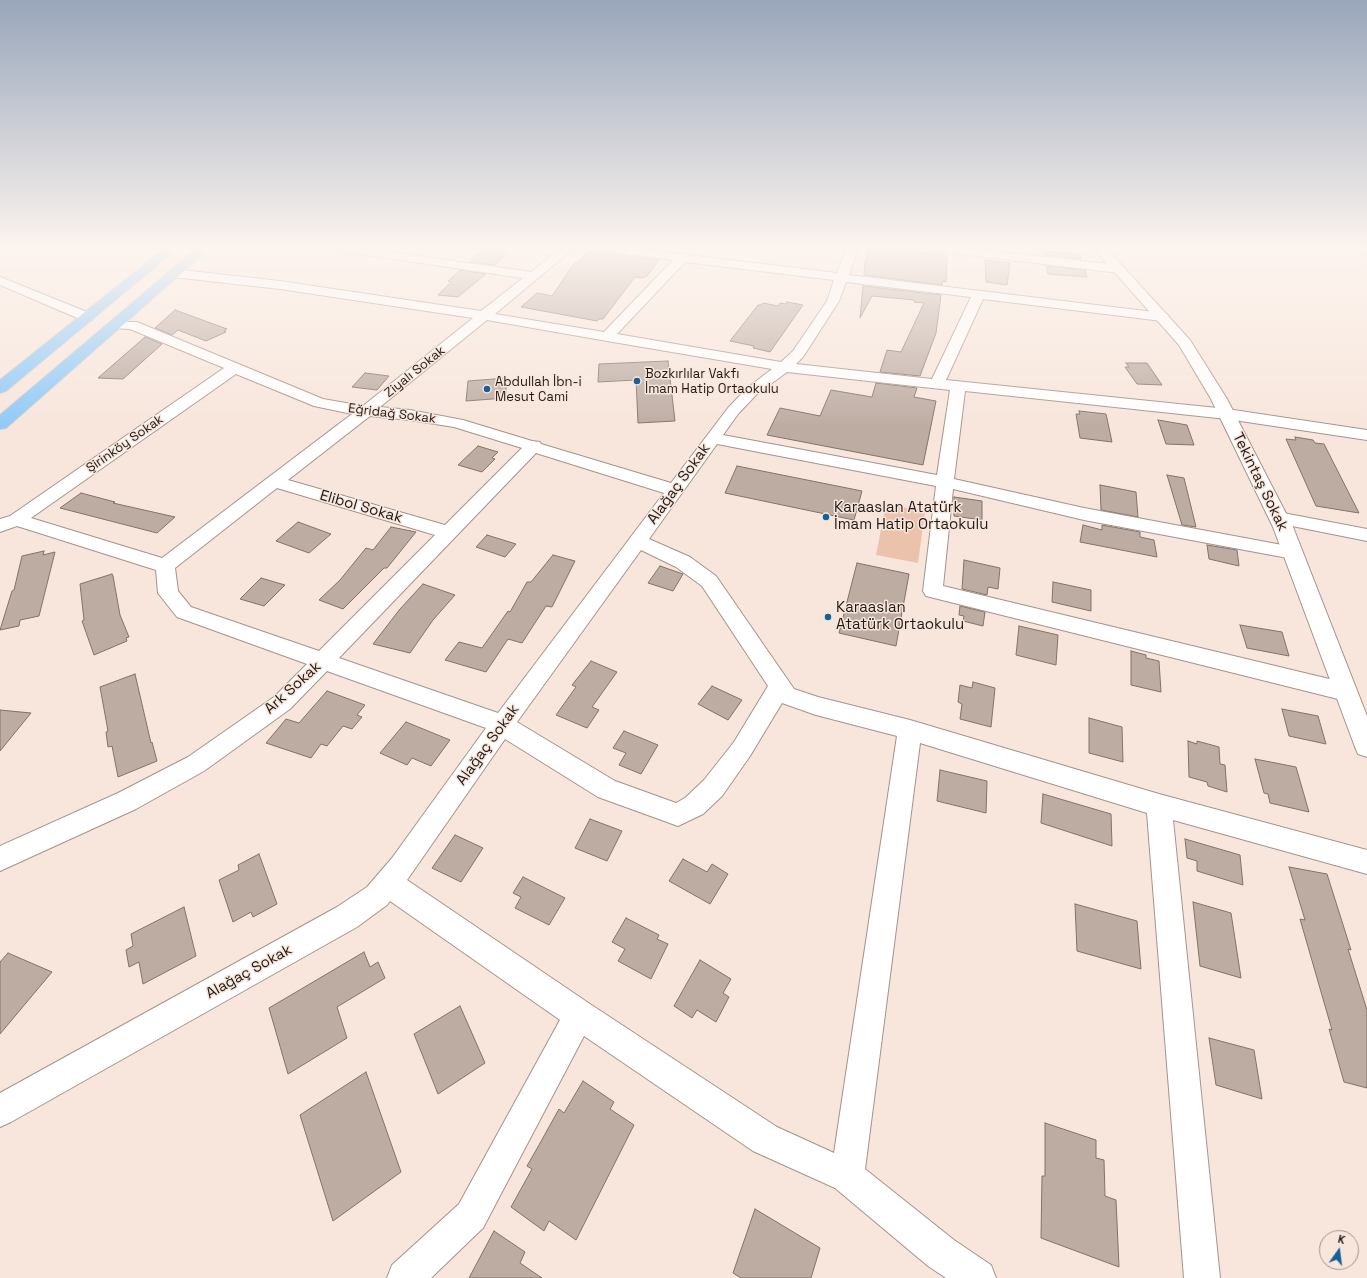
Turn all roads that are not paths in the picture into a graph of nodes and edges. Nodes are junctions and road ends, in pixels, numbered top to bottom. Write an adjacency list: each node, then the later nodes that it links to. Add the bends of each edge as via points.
1 (64, 308): 12 (street)
2 (99, 308): 12 (highway)
3 (134, 308): 14 (highway)
4 (430, 308): 11 (street)
5 (496, 308): 11 (street, Ziyalı Sokak)
6 (635, 308): 15 (street)
7 (829, 308): 16 (street, Alağaç Sokak, via 803,347)
8 (972, 308): 18 (street)
9 (1084, 308): 13 (street)
10 (1153, 308): 13 (street, Tekintaş Sokak)
11 (486, 316): 15 (street); 21 (street, Ziyalı Sokak)
12 (87, 317): 20 (highway)
13 (1162, 317): 22 (street, Tekintaş Sokak, via 1185,343)
14 (115, 325): 17 (street, Eğridağ Sokak, via 132,325); 23 (highway)
15 (607, 337): 16 (street)
16 (784, 367): 18 (street); 25 (street, Alağaç Sokak, via 742,401)
17 (234, 368): 21 (street, Eğridağ Sokak, via 319,403); 31 (street, Şirinköy Sokak)
18 (937, 383): 19 (street)
19 (958, 386): 22 (street); 28 (street)
20 (0, 388)
21 (366, 411): 26 (street, Eğridağ Sokak, via 457,423); 27 (street, Ziyalı Sokak)
22 (1227, 414): 24 (street); 30 (street, Tekintaş Sokak)
23 (0, 424)
24 (1367, 435)
25 (712, 438): 28 (street); 29 (street, Alağaç Sokak)
26 (534, 445): 29 (street, Eğridağ Sokak); 32 (street, Ark Sokak)
27 (275, 482): 32 (street, Elibol Sokak); 36 (street, Ziyalı Sokak)
28 (945, 482): 35 (street, via 1084,514); 39 (street, via 933,591)
29 (674, 490): 34 (street, Alağaç Sokak)
30 (1278, 518): 33 (street); 35 (street, Tekintaş Sokak)
31 (8, 523): 36 (street)
32 (447, 532): 37 (street, Ark Sokak)
33 (1367, 535)
34 (637, 541): 38 (street, via 682,562 709,581); 40 (street, Alağaç Sokak)
35 (1292, 553): 39 (street, Tekintaş Sokak)
36 (165, 566): 37 (street, via 168,593 184,612)
37 (324, 660): 40 (street); 44 (street, Ark Sokak, via 282,702 196,764 127,801)
38 (780, 686): 40 (street, via 742,750 713,788 694,806 678,815 607,789); 41 (street, via 786,695 816,706)
39 (1346, 692): 42 (street, Tekintaş Sokak)
40 (502, 725): 46 (street, Alağaç Sokak)
41 (910, 730): 43 (street); 49 (street)
42 (1367, 747)
43 (1159, 805): 45 (street); 52 (street)
44 (0, 859)
45 (1367, 862)
46 (388, 883): 47 (street); 48 (street, Alağaç Sokak, via 364,907 347,917)
47 (579, 1015): 49 (street, via 765,1139); 50 (street, via 471,1216)
48 (0, 1111)
49 (847, 1176): 51 (street, via 941,1253)
50 (405, 1278)
51 (978, 1278)
52 (1202, 1278)

